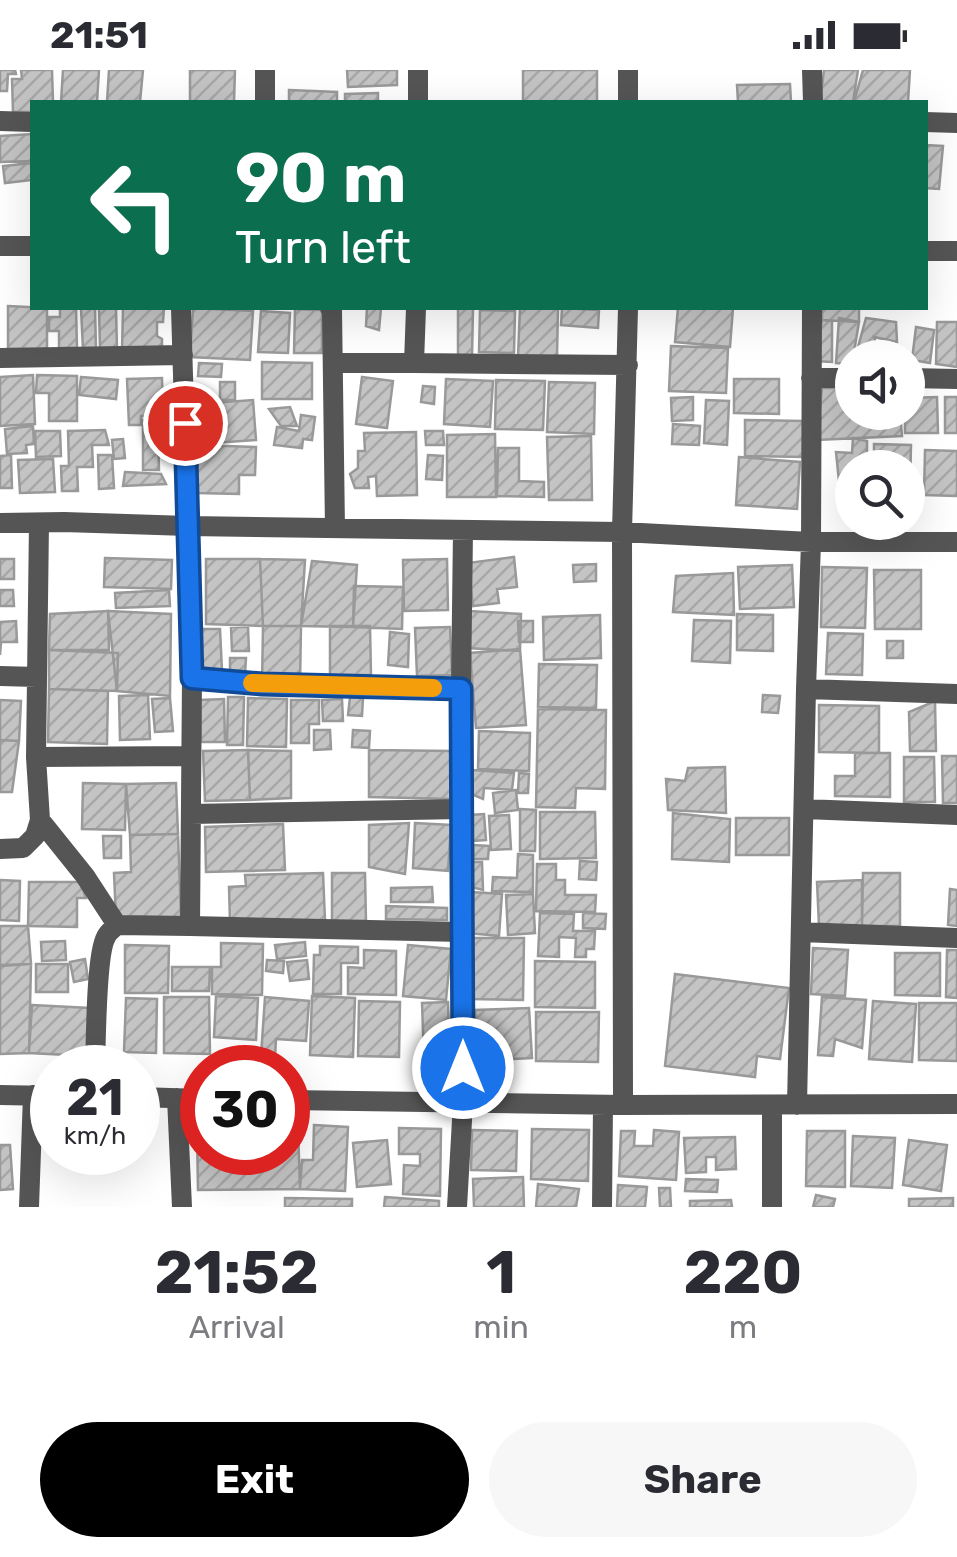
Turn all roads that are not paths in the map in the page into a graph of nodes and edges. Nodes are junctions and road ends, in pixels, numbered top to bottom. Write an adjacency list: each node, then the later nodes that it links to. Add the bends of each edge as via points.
1 (264, 70): 5 (street)
2 (418, 70): 6 (street)
3 (628, 70): 7 (street)
4 (812, 70): 8 (street)
5 (265, 100)
6 (418, 100)
7 (628, 100)
8 (813, 100)
9 (0, 121): 10 (street)
10 (30, 122)
11 (928, 122): 12 (street)
12 (957, 123)
13 (0, 246): 14 (street)
14 (30, 246)
15 (928, 251): 16 (street)
16 (957, 251)
17 (182, 310): 22 (street)
18 (332, 310): 25 (street)
19 (416, 310): 24 (street)
20 (628, 310): 26 (street)
21 (812, 310): 27 (street)
22 (183, 355): 23 (street); 33 (street)
23 (0, 358)
24 (414, 363): 25 (street); 26 (street)
25 (333, 364): 34 (street)
26 (628, 365): 36 (street)
27 (811, 378): 28 (street); 37 (street)
28 (835, 378)
29 (925, 378): 30 (street)
30 (957, 378)
31 (0, 523): 32 (street)
32 (40, 523): 33 (street); 40 (street)
33 (188, 526): 34 (street); 41 (street)
34 (335, 529): 35 (street)
35 (463, 531): 36 (street); 42 (street)
36 (622, 532): 37 (street); 67 (street)
37 (812, 542): 38 (street); 43 (street)
38 (957, 542)
39 (0, 676): 40 (street)
40 (36, 677): 46 (street)
41 (192, 678): 42 (street); 45 (street)
42 (461, 689): 48 (street)
43 (806, 689): 44 (street); 47 (street)
44 (957, 694)
45 (190, 756): 46 (street); 49 (street)
46 (36, 757): 51 (street)
47 (804, 808): 50 (street); 56 (street)
48 (462, 809): 49 (street); 55 (street)
49 (191, 814): 54 (street)
50 (957, 815)
51 (40, 820): 52 (street, via 24,848); 53 (street)
52 (0, 849)
53 (117, 925): 54 (street); 58 (street, via 104,940)
54 (190, 926): 55 (street)
55 (462, 932): 65 (street)
56 (801, 932): 57 (street); 69 (street)
57 (957, 938)
58 (97, 1045)
59 (0, 1095): 60 (street)
60 (30, 1095)
61 (160, 1098): 62 (street)
62 (177, 1098): 63 (street); 72 (street)
63 (180, 1098)
64 (310, 1100): 65 (street)
65 (463, 1103): 67 (street); 73 (street)
66 (957, 1104): 69 (street)
67 (613, 1105): 68 (street); 74 (street)
68 (772, 1105): 69 (street); 75 (street)
69 (797, 1106)
70 (33, 1175): 71 (street)
71 (29, 1207)
72 (182, 1207)
73 (457, 1207)
74 (602, 1207)
75 (772, 1207)

